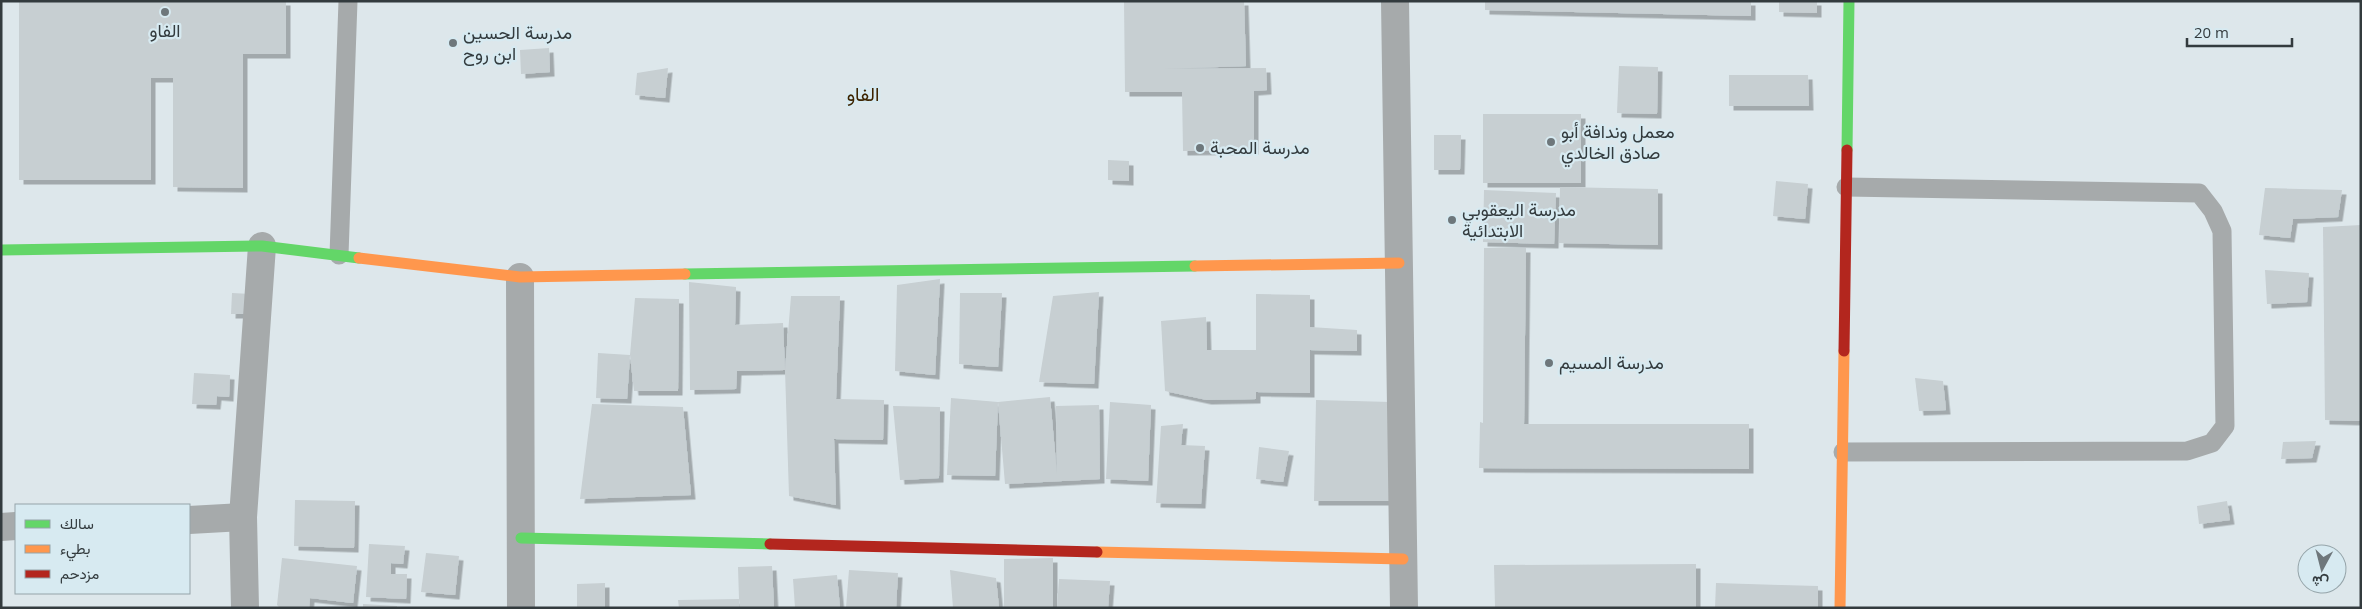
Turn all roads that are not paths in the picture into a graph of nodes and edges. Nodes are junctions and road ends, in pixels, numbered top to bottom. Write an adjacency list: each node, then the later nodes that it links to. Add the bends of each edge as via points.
1 (348, 1): 7 (lane)
2 (1395, 1): 8 (street)
3 (1849, 1): 4 (street)
4 (1846, 187): 10 (street); 10 (lane, via 2199,193 2222,231 2225,426 2212,443 2187,451)
5 (262, 246): 6 (street); 7 (street); 11 (street)
6 (1, 250)
7 (339, 255): 9 (street)
8 (1399, 263): 9 (street); 16 (street)
9 (520, 277): 15 (street)
10 (1843, 452): 20 (street)
11 (243, 517): 12 (street); 17 (street)
12 (190, 520)
13 (15, 526): 14 (street)
14 (1, 527)
15 (521, 538): 16 (street); 18 (street)
16 (1403, 559): 19 (street)
17 (245, 608)
18 (521, 608)
19 (1404, 608)
20 (1840, 608)

